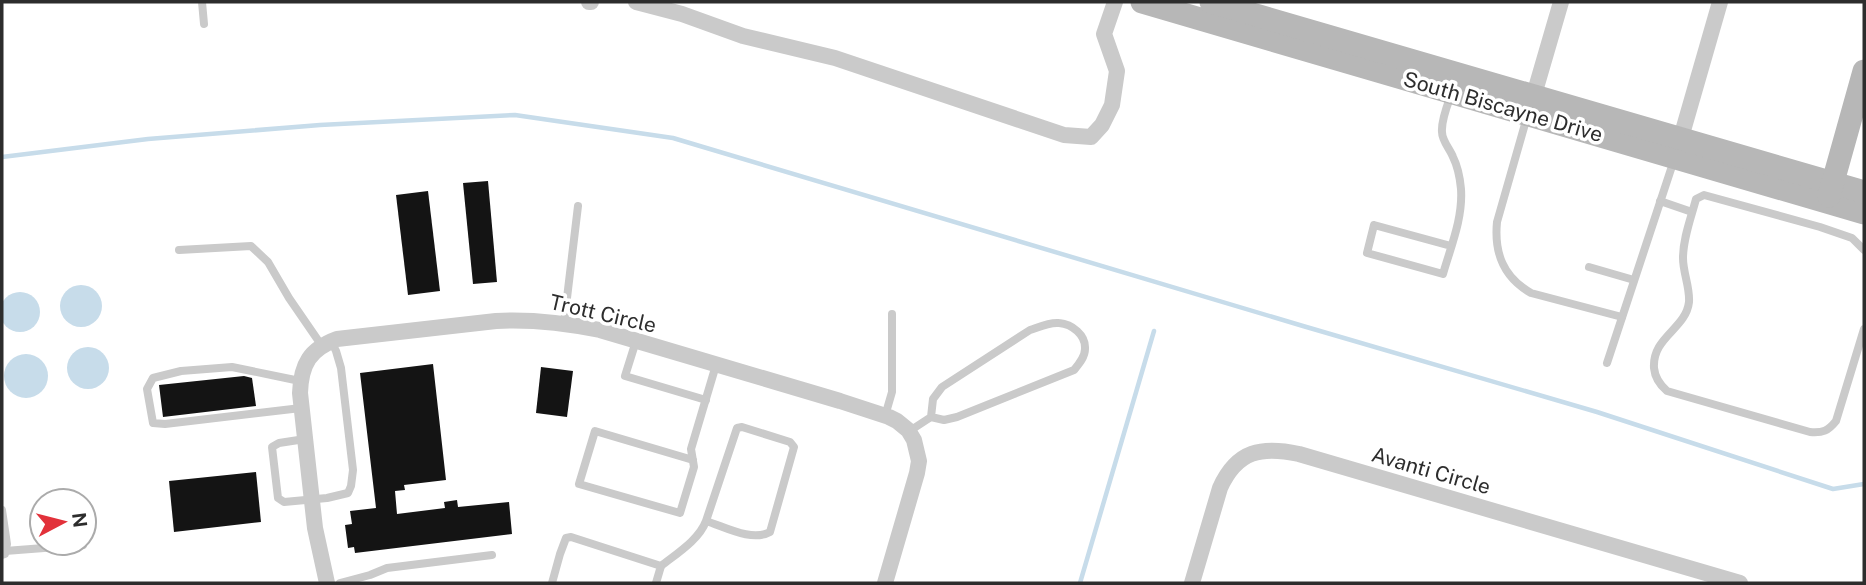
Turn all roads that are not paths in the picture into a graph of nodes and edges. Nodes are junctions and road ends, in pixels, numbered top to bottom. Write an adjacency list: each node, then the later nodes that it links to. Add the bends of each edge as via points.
1 (202, 2): 8 (lane)
2 (636, 2): 3 (street, via 743,36 835,58 1064,135 1091,137 1112,105 1117,71 1104,34)
3 (1115, 2)
4 (1142, 2): 10 (street, South Biscayne Drive)
5 (1211, 2): 11 (street, South Biscayne Drive)
6 (1561, 2): 11 (street)
7 (1720, 2): 12 (street)
8 (204, 24)
9 (1864, 71): 14 (street)
10 (1451, 92): 11 (street, South Biscayne Drive); 20 (lane, via 1441,135 1458,170 1461,190 1461,212)
11 (1531, 105): 12 (street, South Biscayne Drive); 26 (lane, via 1497,222 1503,266 1531,293)
12 (1678, 148): 14 (street, South Biscayne Drive); 15 (lane)
13 (1864, 192): 14 (street, South Biscayne Drive)
14 (1830, 193): 18 (street, South Biscayne Drive); 19 (lane)
15 (1660, 201): 17 (lane); 24 (lane)
16 (578, 206): 27 (lane)
17 (1692, 212): 19 (lane, via 1696,199 1704,195); 28 (lane, via 1683,261 1689,304 1681,321 1662,340 1654,366 1667,391 1810,432 1828,431 1836,421)
18 (1864, 213)
19 (1820, 227): 22 (lane, via 1852,238)
20 (1451, 246): 20 (lane, via 1443,274 1367,253 1374,225)
21 (179, 250): 30 (lane, via 251,246 268,262 289,298)
22 (1864, 250)
23 (1590, 267): 24 (lane)
24 (1634, 280): 26 (lane)
25 (892, 314): 36 (lane, via 892,392)
26 (1622, 317): 31 (lane)
27 (564, 323): 29 (street, Trott Circle); 30 (street, Trott Circle, via 496,321)
28 (1864, 329)
29 (636, 341): 32 (street, Trott Circle); 34 (lane, via 625,376)
30 (326, 344): 33 (street, via 306,362); 41 (lane, via 336,351 341,368 353,470 348,493)
31 (1607, 363)
32 (716, 365): 34 (lane); 36 (street, Trott Circle)
33 (300, 381): 35 (street); 35 (lane, via 232,367 181,371 153,379 147,389 153,423)
34 (706, 400): 40 (lane, via 691,449)
35 (301, 408): 39 (street)
36 (885, 416): 38 (street, Trott Circle)
37 (931, 417): 37 (lane, via 957,417 1074,370 1086,349 1081,335 1072,326 1059,323 1031,330 942,387 933,399); 38 (lane)
38 (908, 432): 52 (street, via 918,450 918,472)
39 (305, 439): 41 (street); 41 (lane, via 272,447 278,498 284,502)
40 (693, 460): 40 (lane, via 680,513 579,484 595,430)
41 (312, 499): 48 (street)
42 (2, 510): 45 (lane)
43 (706, 521): 43 (lane, via 753,536 770,532 794,447 790,442 737,428); 47 (lane, via 687,546)
44 (28, 551): 45 (lane)
45 (4, 553)
46 (492, 555): 49 (lane, via 387,568)
47 (661, 566): 50 (lane, via 571,537 566,538); 51 (lane)
48 (327, 583)
49 (340, 583)
50 (552, 583)
51 (656, 583)
52 (885, 583)
53 (1192, 583): 54 (street, Avanti Circle, via 1225,477 1240,461 1264,450 1298,454)
54 (1740, 583)

